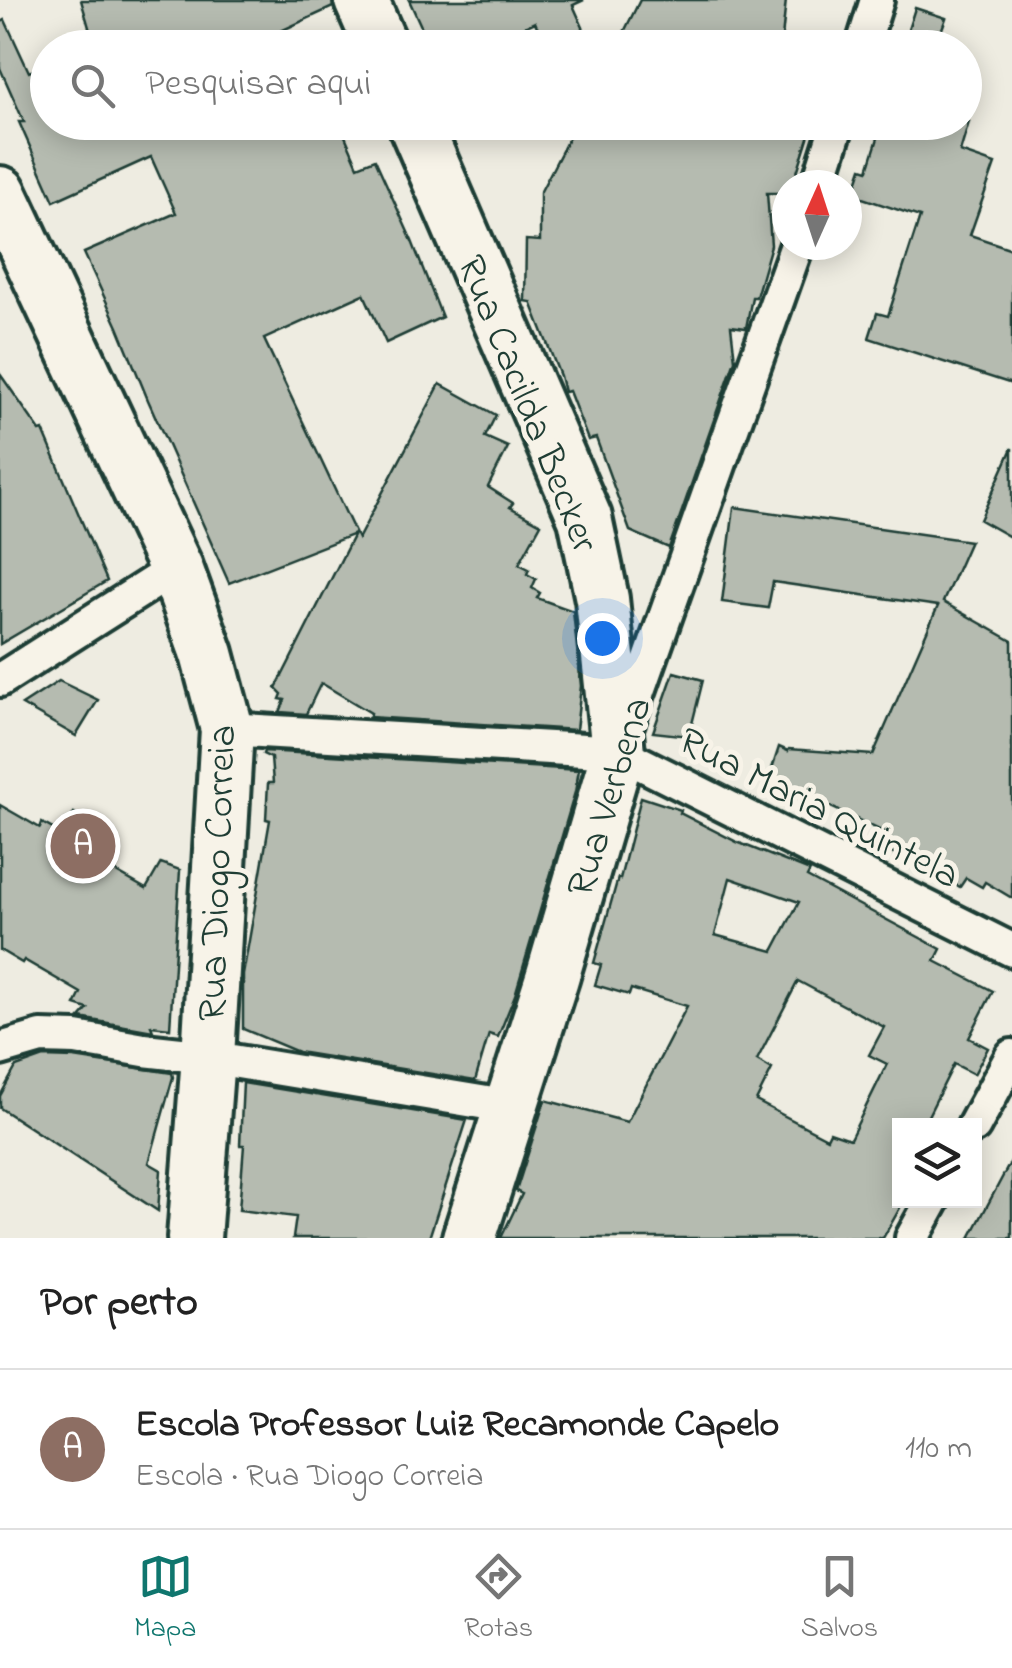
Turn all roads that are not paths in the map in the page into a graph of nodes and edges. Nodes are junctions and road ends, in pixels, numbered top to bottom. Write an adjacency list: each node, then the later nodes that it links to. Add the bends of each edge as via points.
1 (361, 0): 3 (main road)
2 (877, 0): 4 (street)
3 (374, 30)
4 (868, 30)
5 (422, 140): 13 (main road, Rua Cacilda Becker, via 585,518 602,599)
6 (832, 140): 7 (street)
7 (823, 170)
8 (5, 220): 10 (main road, Rua Diogo Correia)
9 (792, 260): 13 (street, Rua Verbena)
10 (176, 568): 11 (street); 12 (main road, Rua Diogo Correia)
11 (0, 680)
12 (226, 729): 13 (street, Rua Maria Quintela); 16 (main road, Rua Diogo Correia)
13 (618, 752): 14 (street, Rua Maria Quintela); 18 (main road, Rua Verbena)
14 (1012, 950)
15 (0, 1049): 16 (street, via 41,1037 76,1038)
16 (208, 1056): 18 (street); 21 (main road, Rua Diogo Correia)
17 (1012, 1056): 19 (street)
18 (511, 1107): 22 (main road, Rua Verbena)
19 (978, 1118)
20 (929, 1208): 23 (street)
21 (194, 1238)
22 (469, 1238)
23 (912, 1238)

